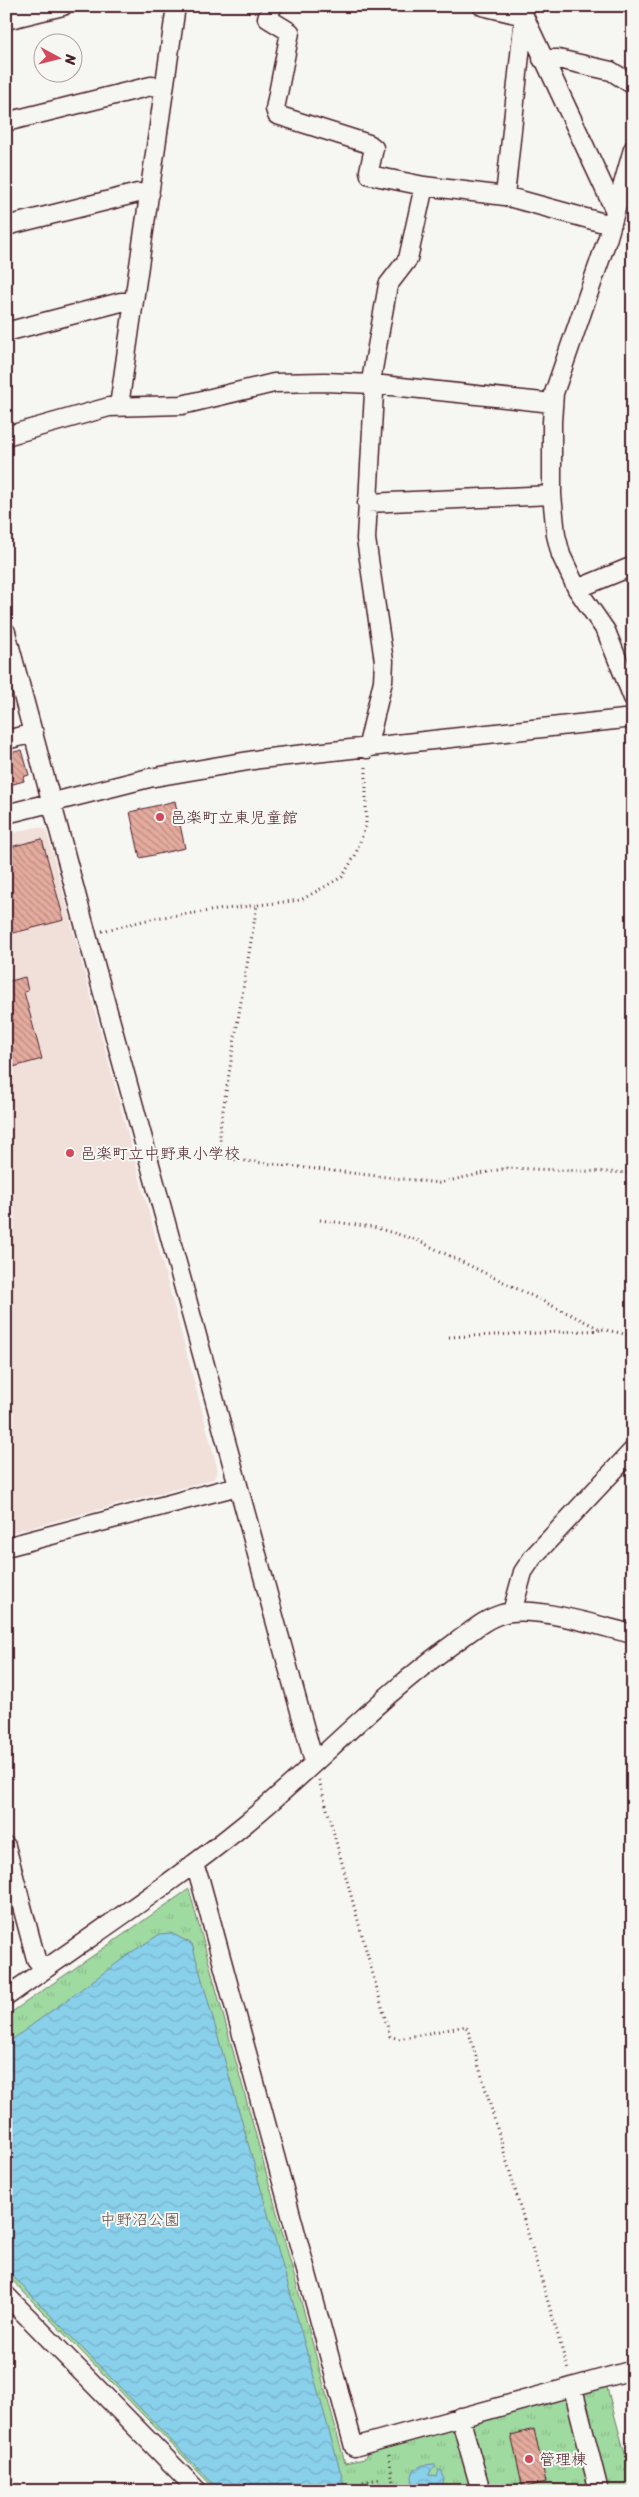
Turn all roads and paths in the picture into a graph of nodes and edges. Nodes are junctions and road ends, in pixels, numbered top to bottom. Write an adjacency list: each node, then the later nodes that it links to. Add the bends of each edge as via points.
1 (64, 6): 6 (street)
2 (176, 6): 9 (street)
3 (274, 6): 12 (street, via 267,18 290,32 275,109 277,115 370,144 374,148 370,175)
4 (482, 6): 5 (street)
5 (524, 11): 7 (street); 14 (street)
6 (6, 20)
7 (542, 59): 8 (street, via 558,59 611,71); 15 (street)
8 (633, 85)
9 (164, 87): 10 (street, via 150,86); 13 (street)
10 (6, 122)
11 (633, 149): 15 (street)
12 (424, 186): 14 (street); 19 (street, via 408,260 388,285)
13 (150, 194): 16 (street, via 138,193); 17 (street)
14 (505, 196): 15 (street)
15 (613, 218): 20 (street)
16 (6, 226)
17 (134, 302): 18 (street, via 121,302); 21 (street)
18 (6, 332)
19 (373, 384): 20 (street); 21 (street, via 274,383 182,405); 24 (street)
20 (552, 403): 23 (street)
21 (119, 406): 22 (street)
22 (6, 436)
23 (552, 495): 24 (street); 26 (street, via 561,555)
24 (367, 503): 32 (street, via 366,539 384,661 383,681)
25 (633, 566): 26 (street)
26 (576, 589): 28 (street, via 606,631)
27 (7, 636): 30 (street)
28 (633, 698)
29 (633, 718): 32 (street)
30 (34, 733): 31 (street); 33 (street)
31 (6, 740)
32 (367, 749): 33 (street, via 260,759 182,772); 35 (path, via 366,825 355,856 342,877 301,900)
33 (53, 801): 34 (street); 36 (street)
34 (6, 814)
35 (257, 905): 36 (path, via 155,918); 37 (path, via 220,1128 220,1153 228,1159 439,1183 507,1168)
36 (87, 935): 43 (street)
37 (633, 1173)
38 (320, 1220): 39 (path, via 373,1227 418,1240 598,1328)
39 (609, 1330): 40 (path); 41 (path)
40 (633, 1336)
41 (449, 1337)
42 (633, 1450): 45 (street, via 532,1557 523,1572)
43 (238, 1486): 44 (street); 47 (street)
44 (6, 1547)
45 (512, 1612): 46 (street, via 551,1615); 47 (street, via 487,1621 440,1654)
46 (633, 1634)
47 (314, 1762): 49 (street); 54 (path, via 390,2036 398,2039 466,2026)
48 (6, 1846): 50 (street, via 36,1959)
49 (193, 1864): 50 (street); 55 (street, via 354,2447)
50 (44, 1969): 51 (street)
51 (6, 1997)
52 (6, 2295): 58 (street)
53 (633, 2370): 54 (street)
54 (573, 2388): 55 (street); 62 (street)
55 (460, 2417): 61 (street)
56 (392, 2450): 60 (path, via 388,2462)
57 (363, 2482): 59 (path, via 379,2479)
58 (198, 2491)
59 (381, 2491)
60 (394, 2491)
61 (481, 2491)
62 (599, 2491)

